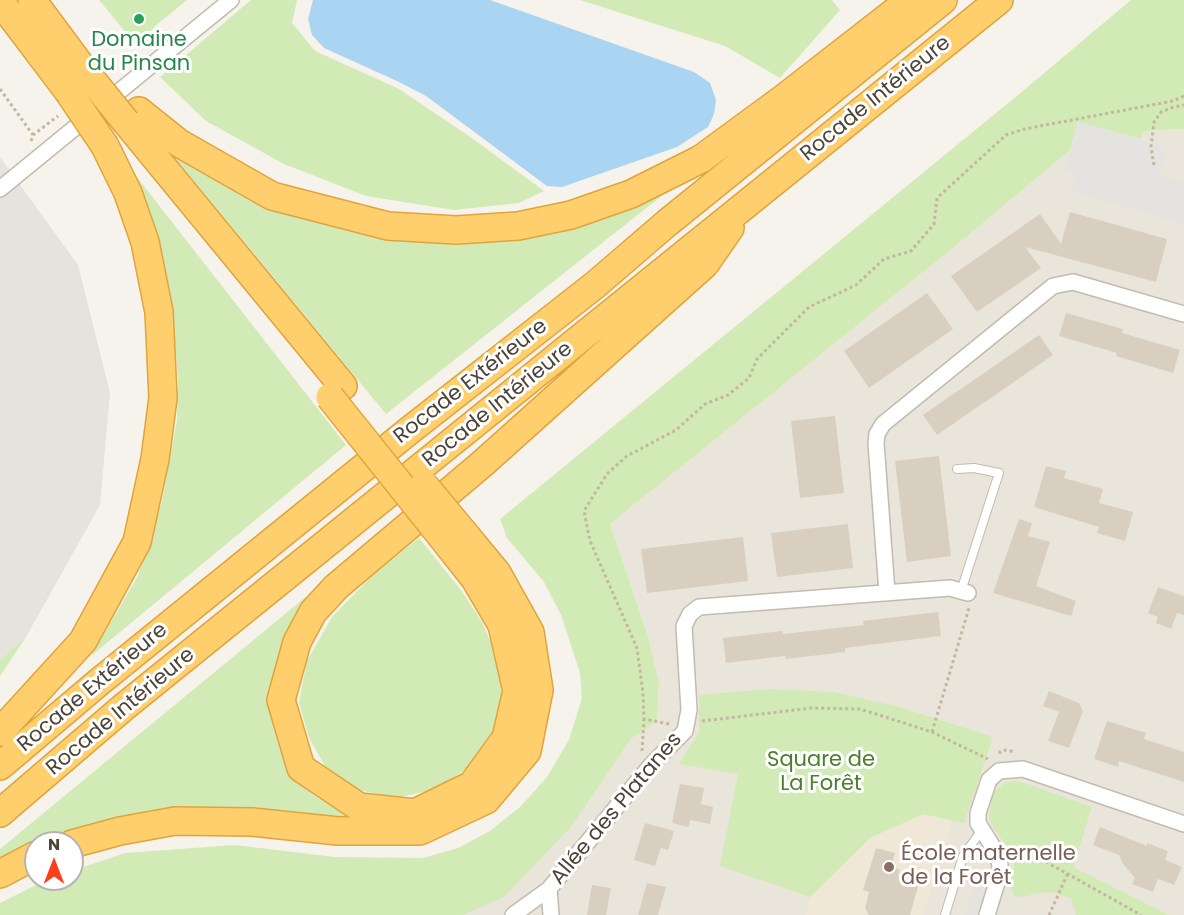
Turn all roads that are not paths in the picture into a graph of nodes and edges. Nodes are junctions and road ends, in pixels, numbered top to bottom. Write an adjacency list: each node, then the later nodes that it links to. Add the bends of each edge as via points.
1 (2, 0): 8 (highway)
2 (32, 0): 8 (highway)
3 (39, 0): 8 (highway)
4 (231, 0): 10 (street)
5 (910, 0): 9 (highway, via 701,159 631,194 571,215 518,226 456,230 388,226 272,196 179,143)
6 (943, 0): 18 (highway, Rocade Extérieure)
7 (999, 0): 11 (highway, Rocade Intérieure)
8 (80, 76): 9 (highway); 9 (highway, bridge)
9 (122, 128): 14 (highway, bridge); 17 (highway, via 128,193 145,242 159,312 163,398 155,459 137,542 83,641)
10 (0, 189)
11 (748, 202): 14 (highway, via 705,264 482,464 336,587 313,612 297,642 281,700 301,768 359,807 415,813 472,785 506,738 517,691 502,625); 19 (highway, Rocade Intérieure, via 125,706)
12 (1184, 314): 16 (street, via 1072,282 1053,286 883,424 876,444)
13 (957, 469): 15 (lane, via 999,473)
14 (456, 539): 22 (highway, via 496,573 530,632 539,690 527,751 486,800 420,831 338,831 252,822 175,821)
15 (964, 592): 16 (street, via 950,588)
16 (886, 593): 25 (street, Allée des Platanes, via 699,607 690,614 684,626 688,722 685,731)
17 (0, 732)
18 (0, 766)
19 (0, 813)
20 (1184, 824): 21 (street, via 1023,769 999,771 989,780 978,813)
21 (985, 835): 28 (lane, via 963,856); 29 (street, via 1000,865)
22 (84, 841)
23 (24, 861): 24 (highway)
24 (0, 874)
25 (549, 889): 26 (street, Allée des Platanes); 27 (street)
26 (513, 915)
27 (551, 915)
28 (945, 915)
29 (987, 915)

